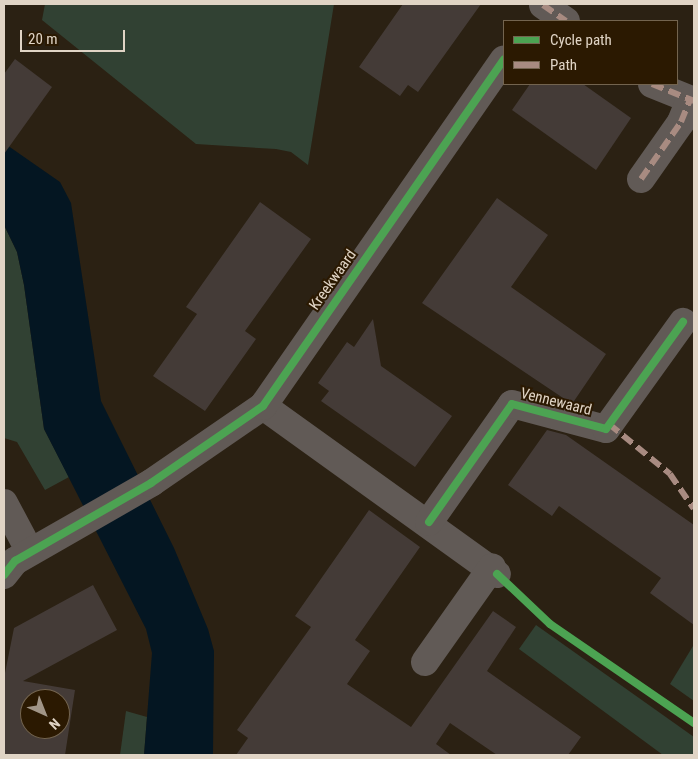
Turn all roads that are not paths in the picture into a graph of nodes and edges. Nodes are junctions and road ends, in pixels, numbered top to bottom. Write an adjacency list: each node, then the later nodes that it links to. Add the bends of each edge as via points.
1 (539, 10): 2 (street)
2 (564, 20)
3 (503, 61): 8 (street, Kreekwaard)
4 (654, 85): 5 (street)
5 (692, 101): 6 (street)
6 (642, 179)
7 (683, 322): 10 (street, Vennewaard, via 606,429 512,404)
8 (263, 406): 10 (street); 11 (street, Kreekwaard, via 152,483)
9 (4, 503): 11 (street)
10 (429, 522): 13 (street, via 494,571)
11 (30, 552): 12 (street)
12 (4, 575)
13 (424, 662)

